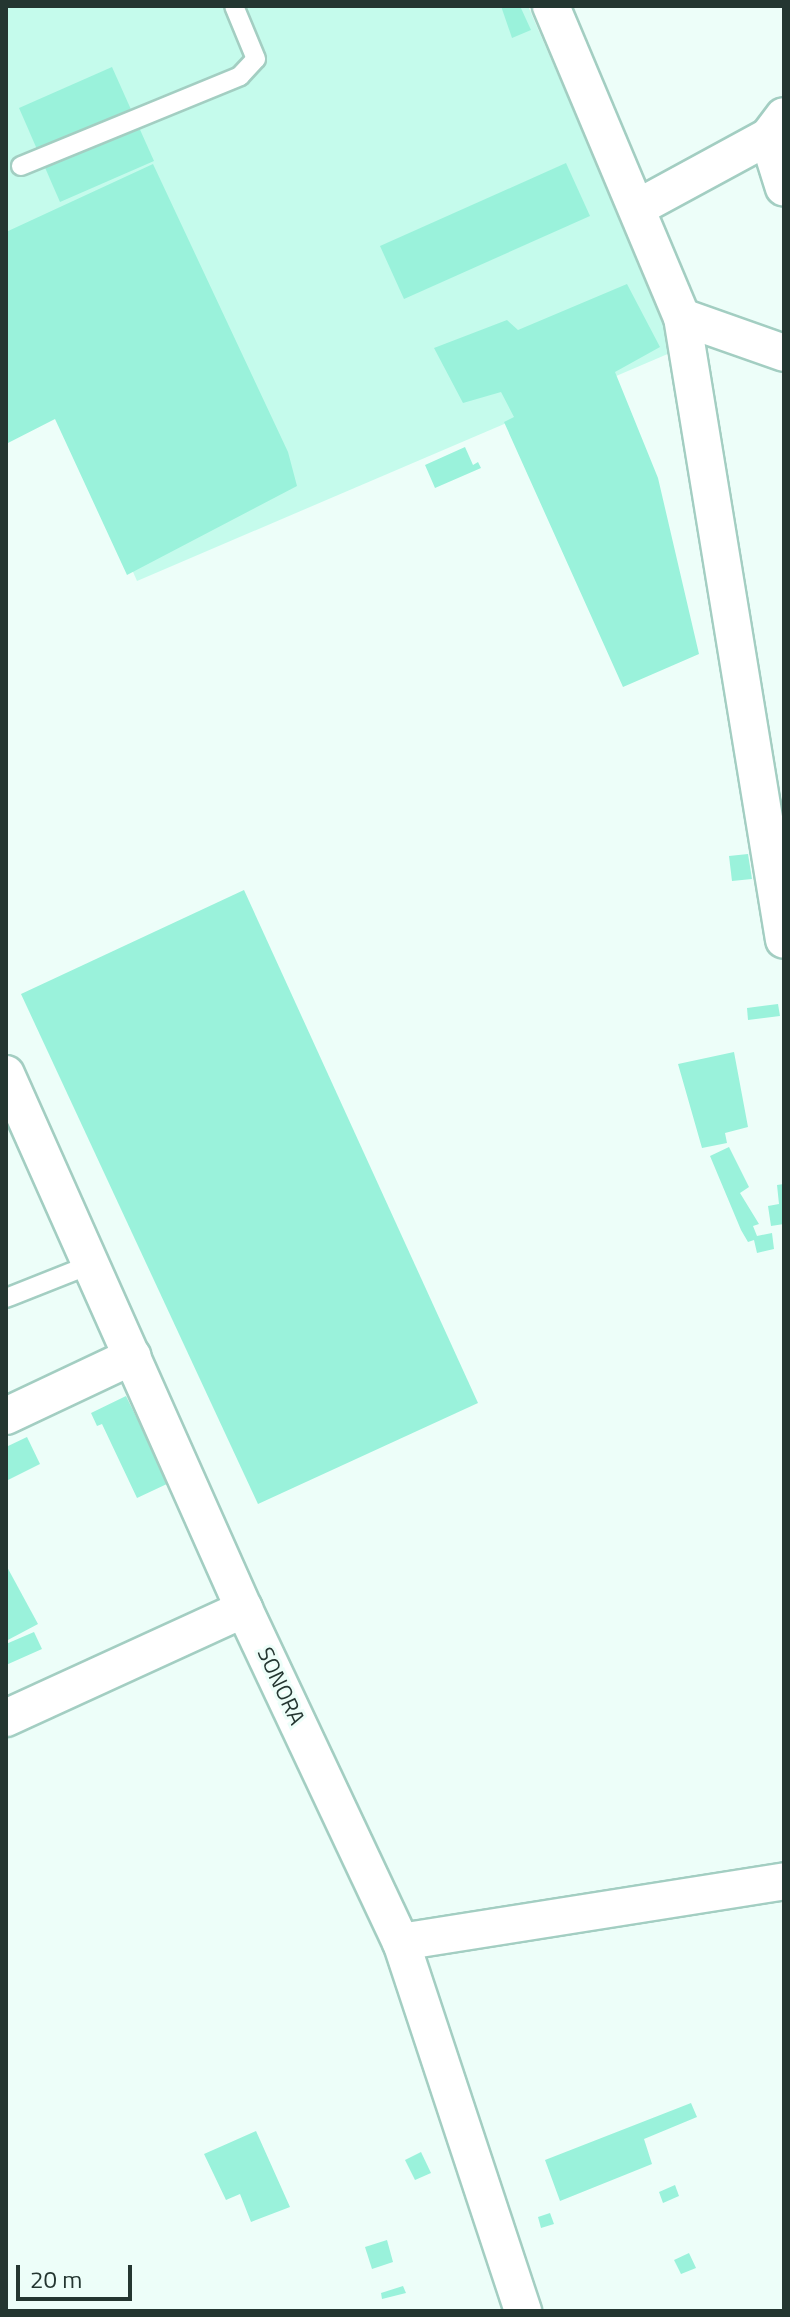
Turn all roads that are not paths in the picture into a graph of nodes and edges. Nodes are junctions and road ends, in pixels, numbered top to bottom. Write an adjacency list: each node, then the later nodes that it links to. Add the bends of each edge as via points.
1 (234, 6): 4 (lane, via 256,59 240,76)
2 (551, 6): 6 (street)
3 (776, 127): 5 (street); 6 (street)
4 (21, 166)
5 (784, 188)
6 (637, 208): 7 (street)
7 (682, 317): 8 (street); 9 (street)
8 (784, 353)
9 (784, 934): 10 (street)
10 (784, 940)
11 (6, 1074): 12 (street, SONORA)
12 (92, 1264): 13 (lane); 14 (street, SONORA)
13 (6, 1298)
14 (133, 1356): 15 (street); 16 (street, SONORA)
15 (6, 1416)
16 (244, 1609): 17 (street); 19 (street, SONORA)
17 (6, 1718)
18 (784, 1881): 19 (street)
19 (401, 1942): 20 (street, SONORA)
20 (523, 2311)

